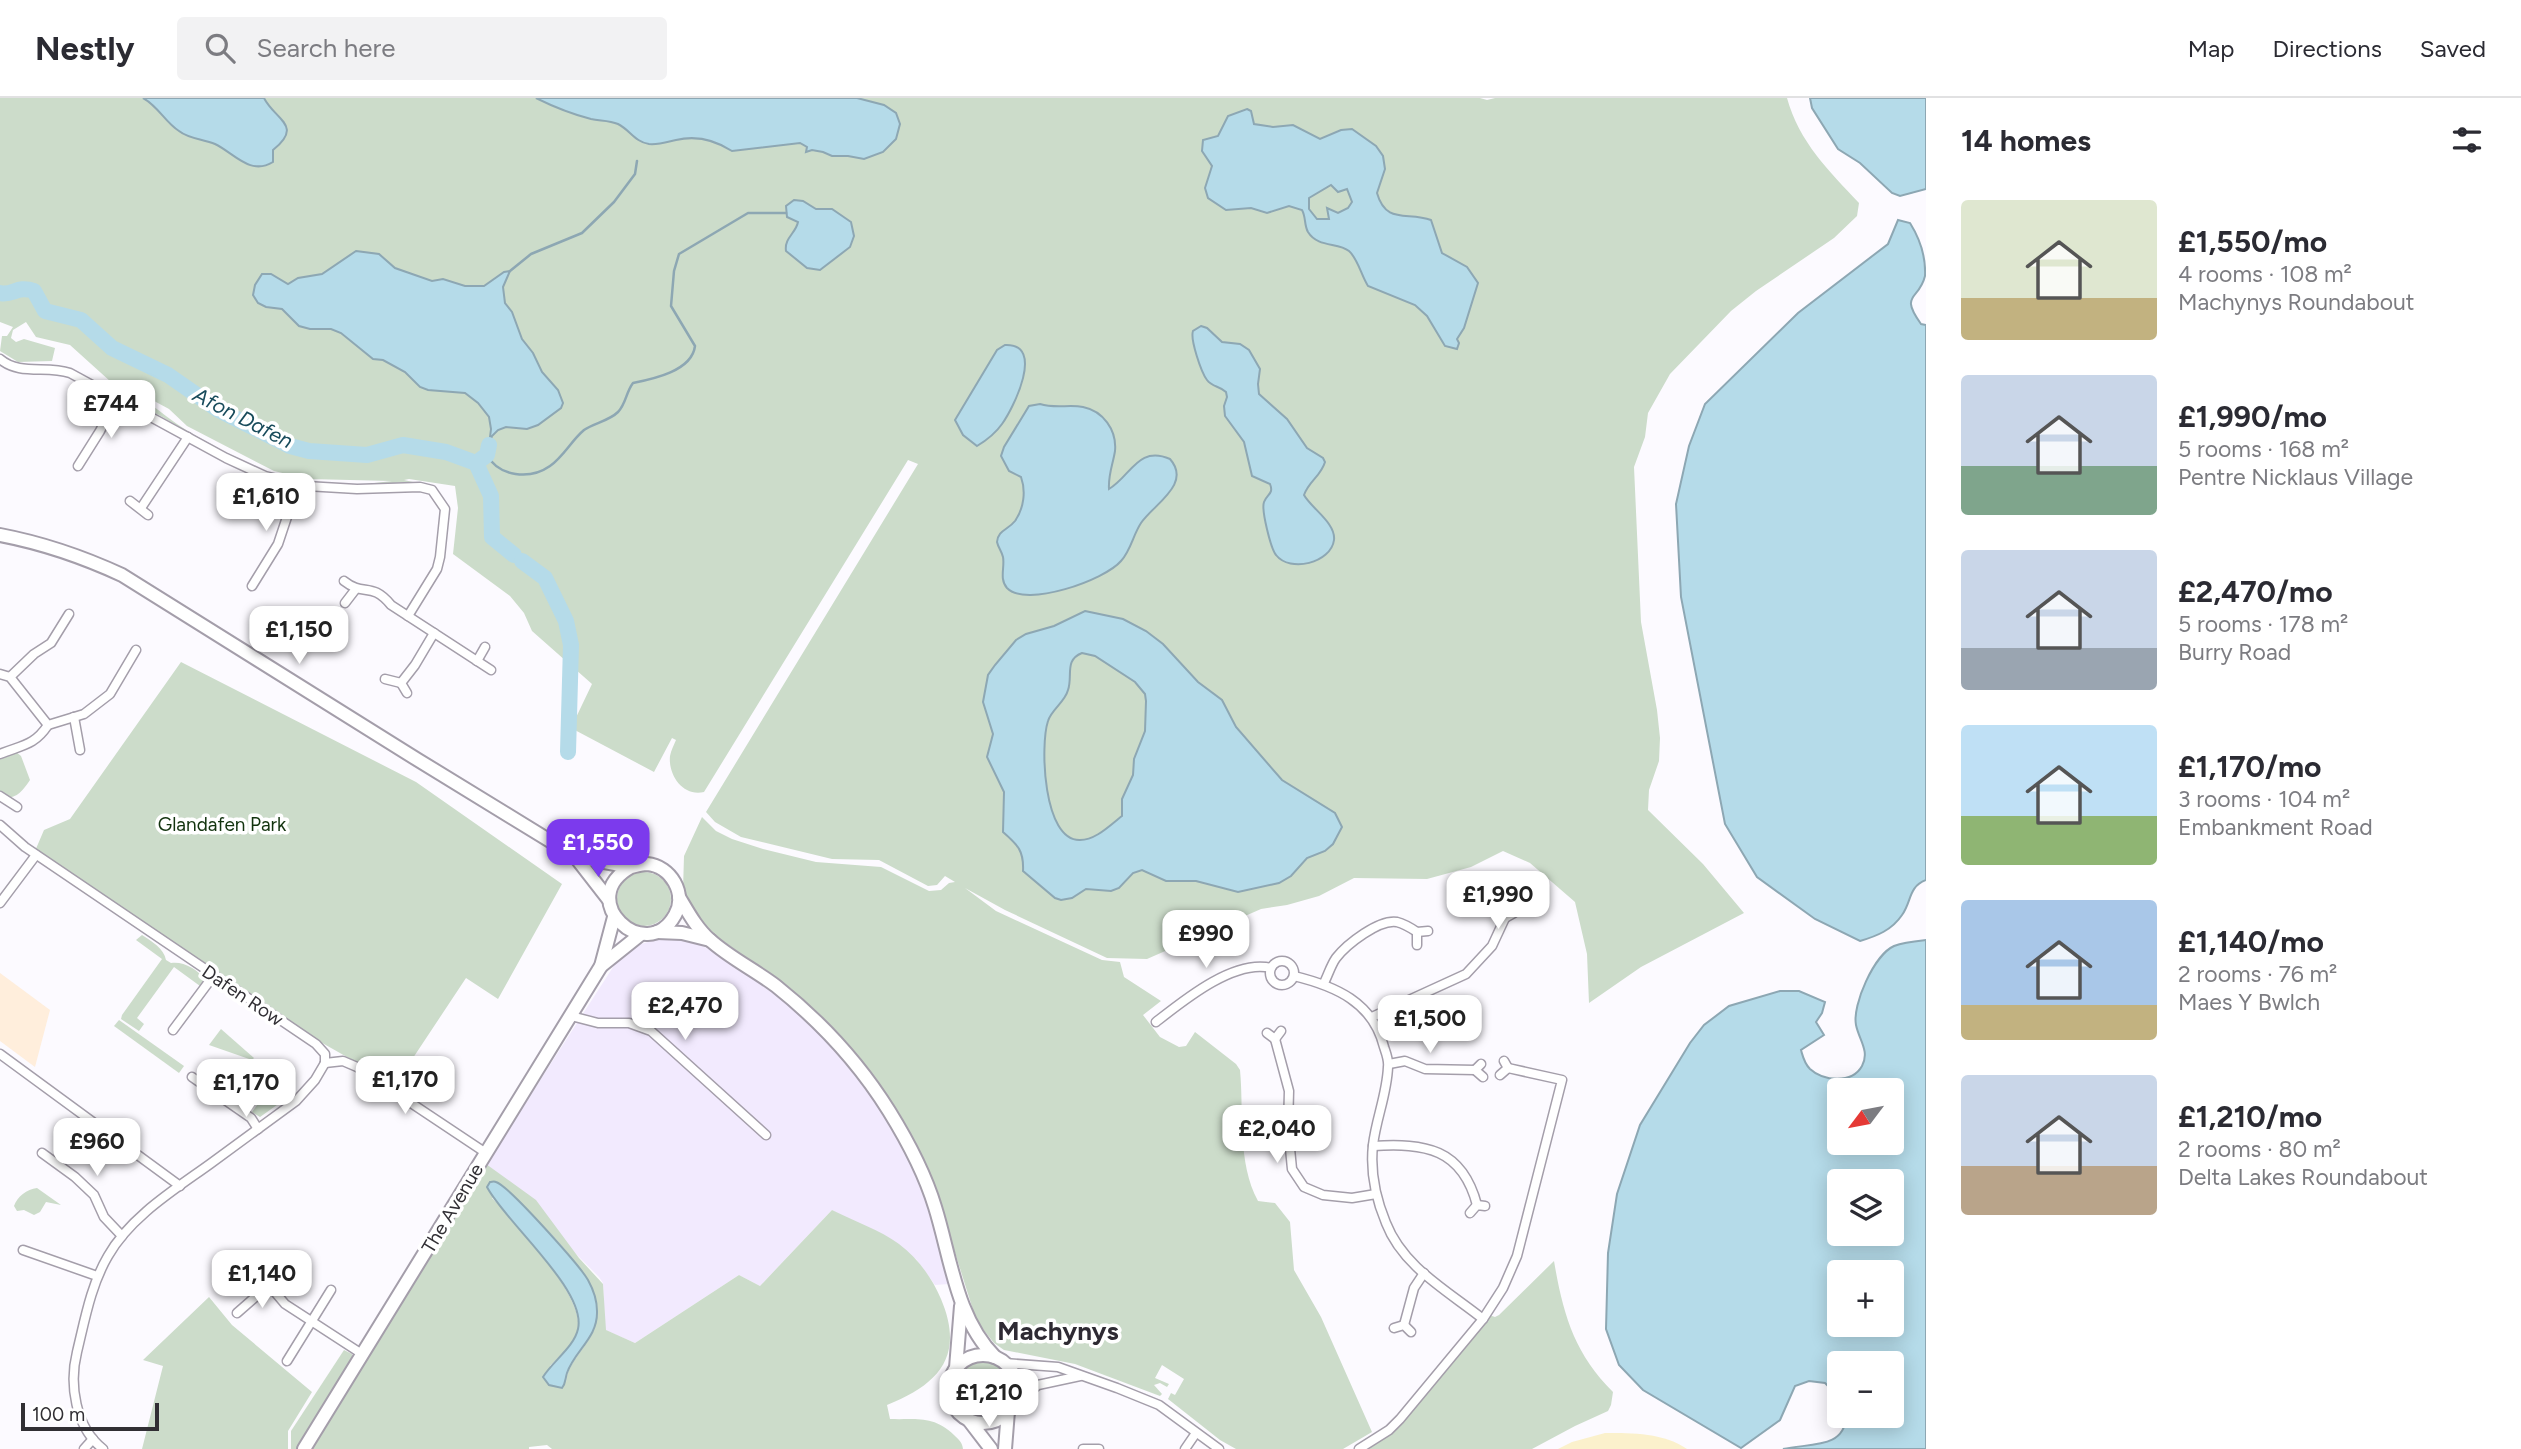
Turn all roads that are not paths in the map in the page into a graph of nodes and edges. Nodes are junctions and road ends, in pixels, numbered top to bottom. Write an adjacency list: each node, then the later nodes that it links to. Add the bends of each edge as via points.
1 (0, 359): 2 (street, via 15,369 59,369)
2 (116, 398): 3 (street); 4 (street)
3 (188, 437): 5 (street, via 251,470); 7 (street)
4 (78, 466)
5 (292, 484): 11 (street, via 278,544); 15 (street, via 432,490 445,509 440,557)
6 (130, 501): 7 (street)
7 (141, 508): 8 (street)
8 (148, 515)
9 (0, 535): 34 (main road, via 95,562 122,575)
10 (344, 581): 12 (street)
11 (252, 586)
12 (355, 590): 13 (street); 15 (street, via 373,589)
13 (345, 603)
14 (69, 614): 22 (street, via 51,643)
15 (408, 616): 16 (street)
16 (434, 633): 19 (street); 24 (street)
17 (485, 647): 19 (street)
18 (136, 650): 26 (street, via 110,694)
19 (477, 661): 20 (street)
20 (491, 670)
21 (0, 674): 22 (street)
22 (10, 677): 27 (street)
23 (385, 679): 24 (street)
24 (401, 683): 25 (street)
25 (407, 693)
26 (74, 717): 27 (street); 28 (street)
27 (48, 725): 29 (street, via 30,744)
28 (80, 750)
29 (0, 754)
30 (0, 796): 31 (street)
31 (17, 807)
32 (0, 825): 33 (street, Dafen Row)
33 (36, 855): 38 (street); 51 (street, Dafen Row)
34 (573, 855): 35 (main road); 37 (main road)
35 (631, 867): 36 (main road, via 647,864 663,869 673,878); 37 (main road, via 617,876)
36 (679, 897): 44 (main road, via 674,917); 47 (main road)
37 (609, 900): 41 (main road)
38 (0, 903)
39 (1503, 906): 42 (street)
40 (1514, 913): 42 (street)
41 (614, 917): 46 (main road, via 626,929); 49 (main road, The Avenue)
42 (1505, 918): 55 (street, via 1492,946 1466,974)
43 (1428, 931): 45 (street)
44 (657, 932): 46 (main road); 47 (main road)
45 (1417, 932): 48 (street); 53 (street, via 1394,921 1365,933 1335,959)
46 (641, 934): 49 (main road, The Avenue)
47 (710, 940): 82 (main road, via 813,1018 863,1073 914,1157 934,1203)
48 (1417, 945)
49 (601, 966): 54 (main road, The Avenue)
50 (1271, 968): 52 (street, via 1280,961 1288,962); 52 (street, via 1276,984 1287,984); 56 (street, via 1248,967 1224,976)
51 (214, 975): 57 (street); 62 (street, Dafen Row, via 316,1044)
52 (1294, 976): 53 (street)
53 (1324, 983): 55 (street, via 1351,996)
54 (571, 1016): 70 (street, via 597,1023 641,1025 651,1031); 73 (main road, The Avenue)
55 (1372, 1017): 63 (street)
56 (1156, 1022)
57 (173, 1030)
58 (1282, 1031): 60 (street)
59 (1267, 1033): 60 (street)
60 (1275, 1039): 75 (street, via 1289,1091 1292,1169 1304,1187 1323,1195 1352,1198)
61 (0, 1054): 74 (street)
62 (326, 1063): 69 (street, via 303,1094); 73 (street, via 342,1061 357,1067)
63 (1389, 1064): 66 (street, via 1405,1061 1425,1069 1478,1067); 71 (street)
64 (1500, 1075): 84 (street, via 1506,1065 1562,1080 1517,1256)
65 (192, 1077): 68 (street)
66 (1483, 1077)
67 (237, 1079): 68 (street)
68 (223, 1098): 69 (street, via 251,1118)
69 (258, 1129): 74 (street)
70 (765, 1135)
71 (1373, 1146): 75 (street); 76 (street, via 1430,1148 1448,1158 1481,1206)
72 (42, 1153): 77 (street, via 94,1195 104,1217)
73 (485, 1153): 89 (main road, The Avenue)
74 (180, 1186): 77 (street)
75 (1376, 1194): 79 (street, via 1402,1253)
76 (1470, 1213)
77 (122, 1236): 80 (street)
78 (23, 1250): 80 (street)
79 (1424, 1273): 84 (street); 86 (street, via 1414,1288)
80 (97, 1276): 97 (street, via 73,1367 78,1408)
81 (331, 1290): 85 (street)
82 (961, 1305): 90 (main road, via 977,1335); 92 (main road)
83 (237, 1313): 85 (street, via 269,1285 285,1304)
84 (1483, 1319): 107 (street, via 1400,1419)
85 (311, 1321): 89 (street); 91 (street)
86 (1404, 1325): 87 (street); 88 (street)
87 (1394, 1328)
88 (1411, 1332)
89 (362, 1354): 100 (main road, The Avenue)
90 (1000, 1360): 92 (main road, via 975,1356); 93 (street, via 1058,1367); 94 (main road, via 1016,1380)
91 (287, 1361)
92 (956, 1368): 95 (main road, via 950,1398)
93 (1083, 1376): 94 (street, via 1038,1385); 96 (street, via 1159,1405)
94 (1011, 1408): 95 (main road, via 985,1423); 102 (main road)
95 (967, 1419): 101 (main road)
96 (1196, 1433): 105 (street); 106 (street)
97 (93, 1439): 98 (street); 99 (street)
98 (84, 1449)
99 (103, 1449)
100 (304, 1449)
101 (991, 1449)
102 (1004, 1449)
103 (1083, 1449): 104 (street)
104 (1099, 1449)
105 (1185, 1449)
106 (1219, 1449)
107 (1359, 1449)

